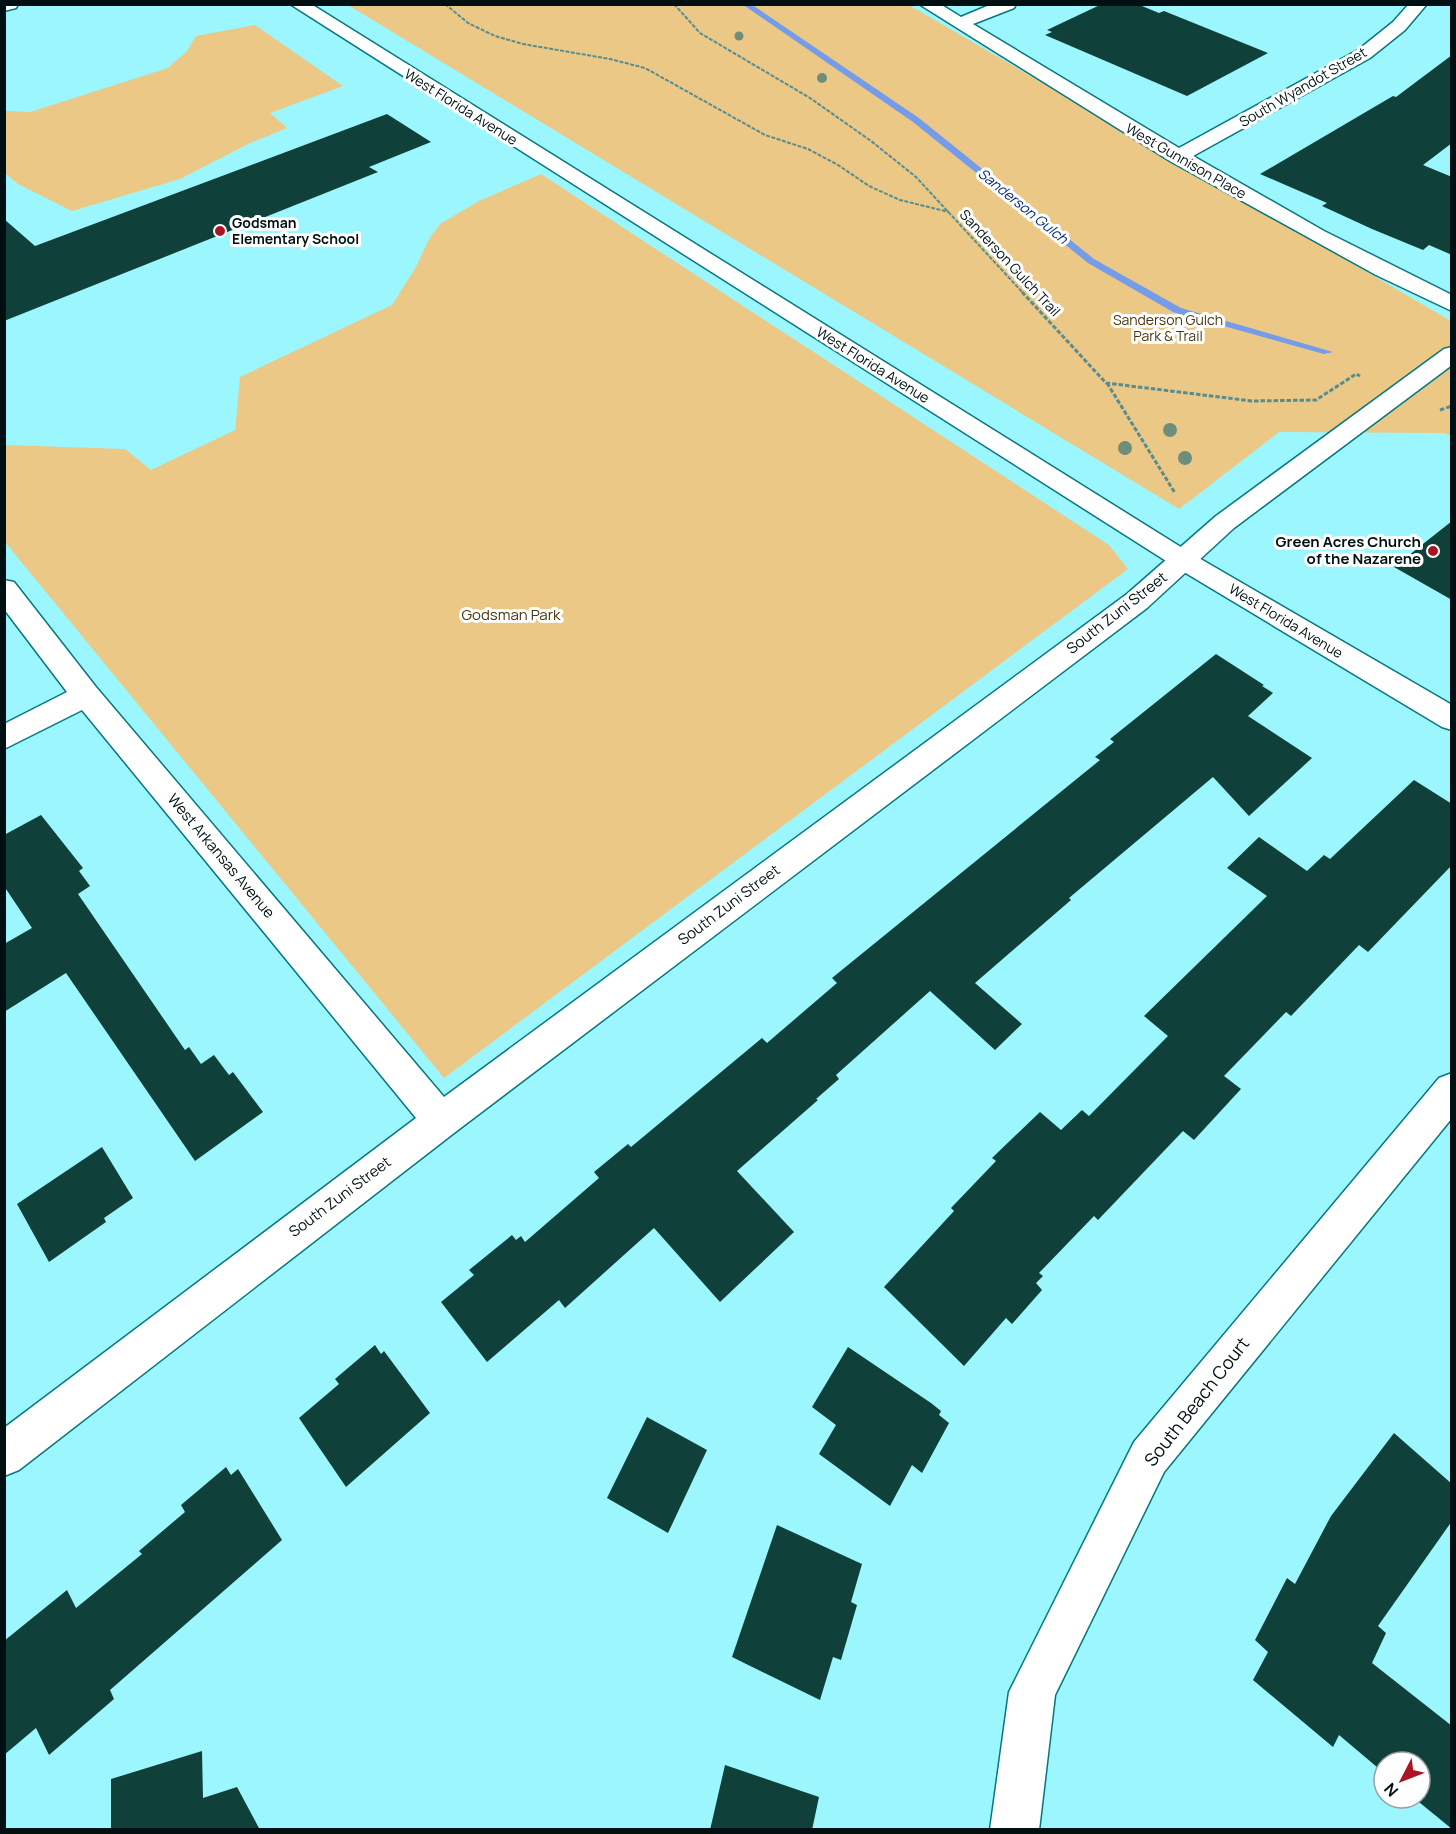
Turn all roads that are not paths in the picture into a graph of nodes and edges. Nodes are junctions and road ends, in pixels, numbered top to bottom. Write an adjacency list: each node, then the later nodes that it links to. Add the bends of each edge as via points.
1 (10, 4): 6 (street)
2 (298, 4): 11 (street, West Florida Avenue)
3 (927, 4): 7 (street, West Gunnison Place)
4 (1008, 4): 7 (street)
5 (1419, 4): 8 (street, South Wyandot Street, via 1364,54)
6 (4, 6)
7 (959, 24): 8 (street, West Gunnison Place)
8 (1177, 157): 9 (street, West Gunnison Place, via 1374,268)
9 (1452, 304)
10 (1452, 354): 11 (street, South Zuni Street, via 1225,522)
11 (1183, 560): 14 (street, West Florida Avenue); 17 (street, South Zuni Street, via 1137,601)
12 (4, 589): 13 (street, West Arkansas Avenue)
13 (86, 695): 15 (street); 17 (street, West Arkansas Avenue)
14 (1452, 719)
15 (4, 738)
16 (1452, 1090): 19 (street, South Beach Court, via 1149,1457 1032,1692)
17 (441, 1121): 18 (street, South Zuni Street)
18 (4, 1455)
19 (1014, 1830)

